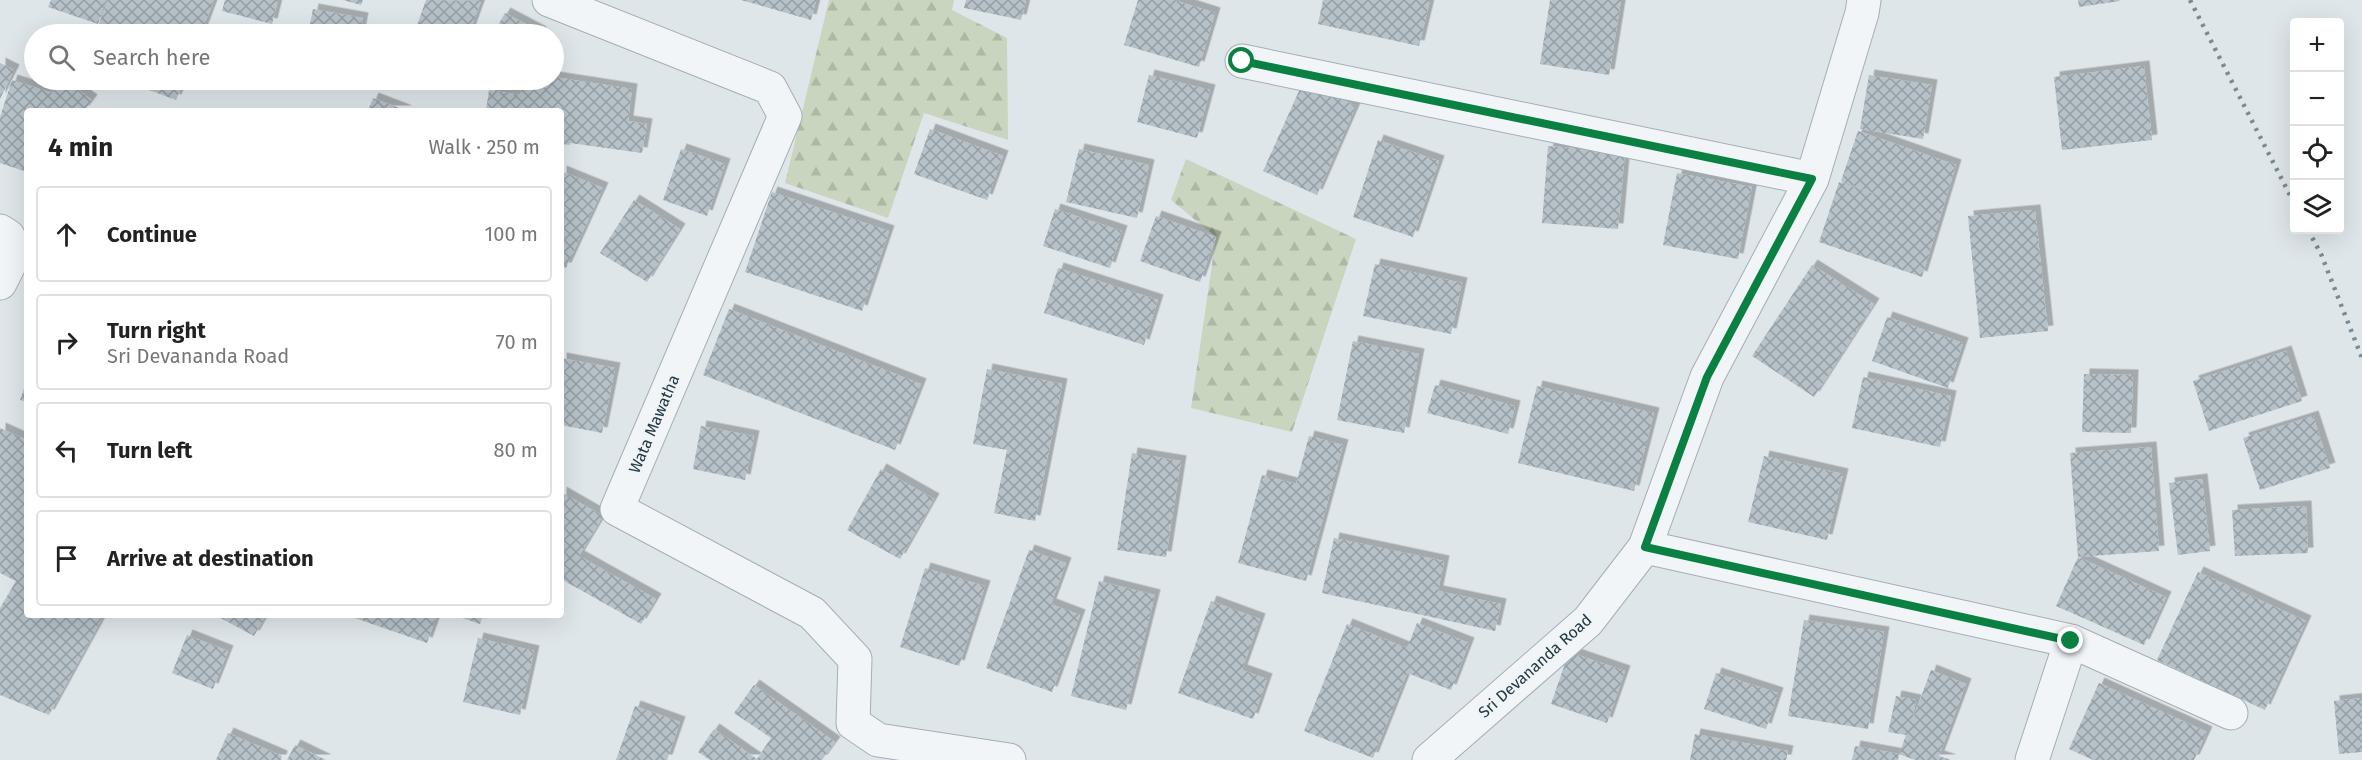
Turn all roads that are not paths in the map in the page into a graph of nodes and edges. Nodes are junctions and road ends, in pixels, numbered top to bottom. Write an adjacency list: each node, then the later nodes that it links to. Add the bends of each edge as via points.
1 (549, 0): 10 (street, Wata Mawatha, via 770,88 785,116 617,509 812,613 855,659 854,723 878,740)
2 (1864, 0): 4 (street, Sri Devananda Road)
3 (1242, 61): 4 (street)
4 (1812, 179): 7 (street, Sri Devananda Road, via 1707,377)
5 (0, 231): 6 (street, via 8,236 15,251)
6 (0, 283)
7 (1645, 547): 8 (street); 11 (street, Sri Devananda Road, via 1588,621)
8 (2071, 641): 9 (street); 12 (street)
9 (2232, 713)
10 (1009, 760)
11 (1428, 760)
12 (2032, 760)

